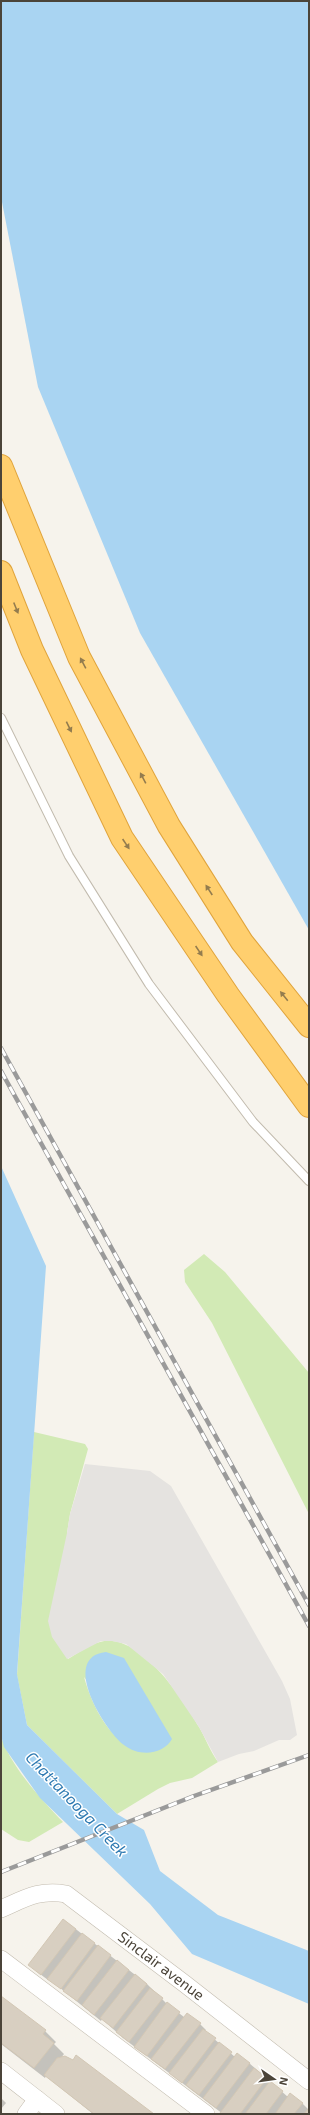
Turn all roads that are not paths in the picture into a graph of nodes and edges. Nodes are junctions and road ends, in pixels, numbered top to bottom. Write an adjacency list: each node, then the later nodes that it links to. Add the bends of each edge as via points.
1 (1, 466): 4 (highway, one-way to 1, via 242,942 168,826 79,657)
2 (1, 572): 5 (highway, one-way to 5, via 32,650 122,838 228,995)
3 (1, 718): 6 (lane, via 69,856 149,984 253,1122)
4 (309, 1026)
5 (309, 1106)
6 (309, 1180)
7 (1, 1909): 10 (street, Sinclair avenue, via 38,1893 53,1891 66,1894)
8 (1, 1959): 14 (street)
9 (1, 2072): 11 (street)
10 (309, 2081)
11 (37, 2099): 12 (street); 13 (street)
12 (26, 2114)
13 (56, 2114)
14 (206, 2114)

